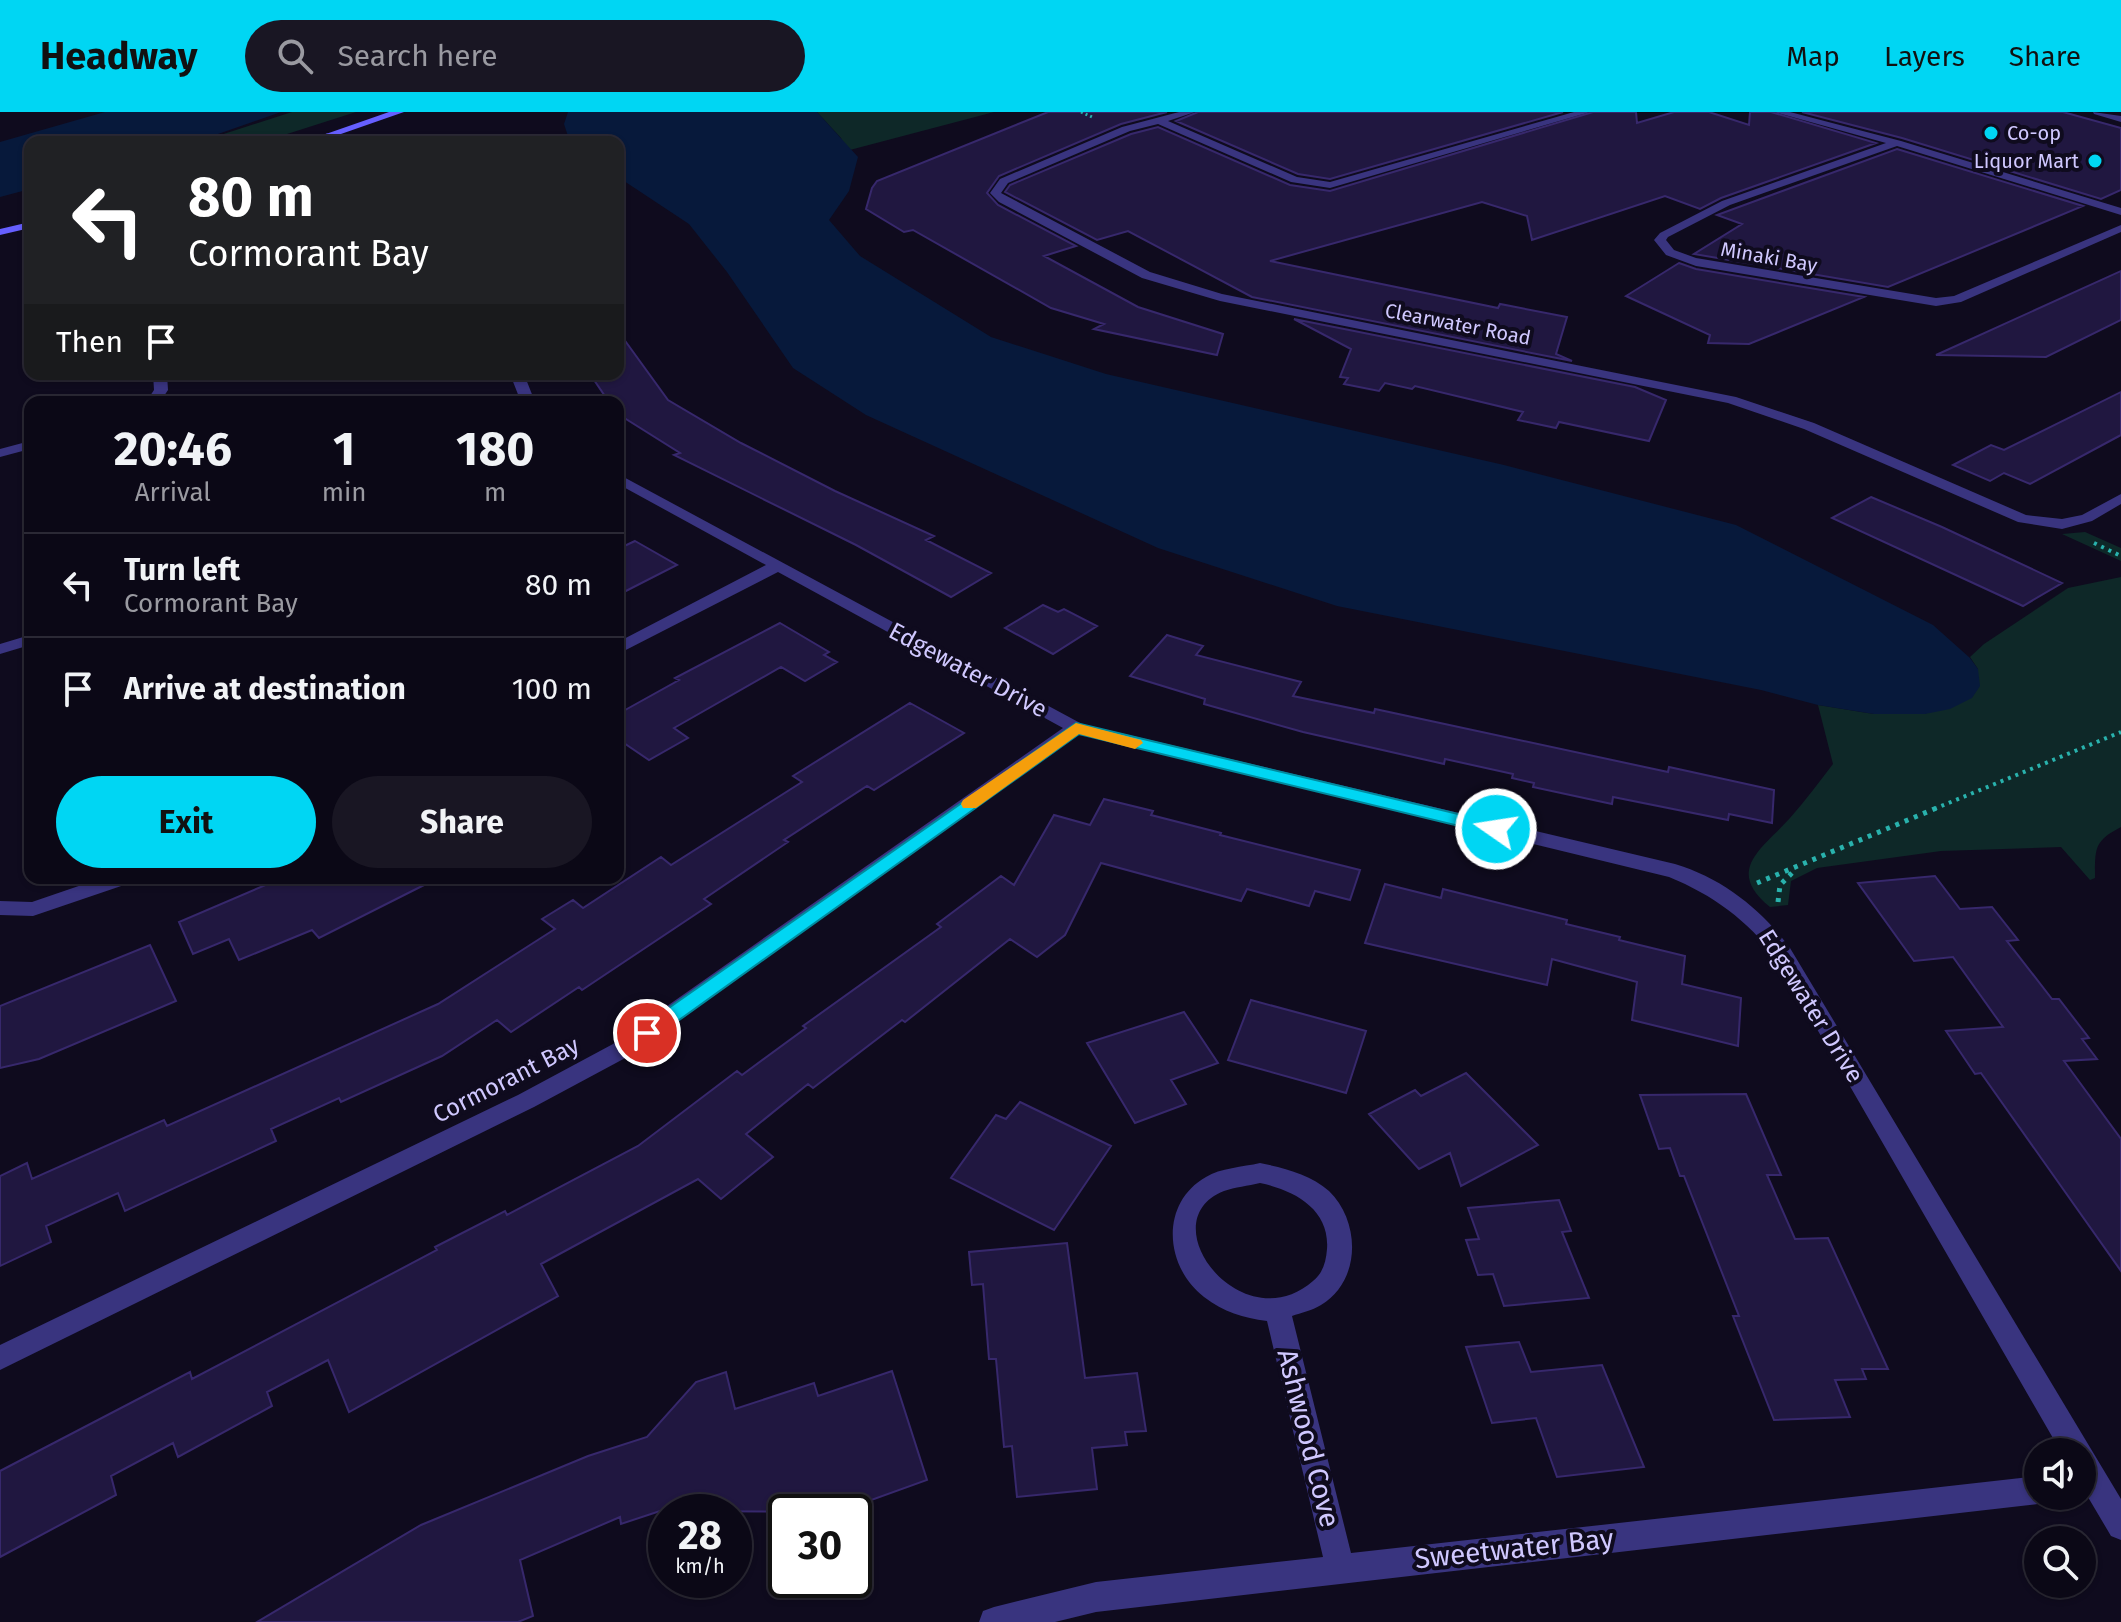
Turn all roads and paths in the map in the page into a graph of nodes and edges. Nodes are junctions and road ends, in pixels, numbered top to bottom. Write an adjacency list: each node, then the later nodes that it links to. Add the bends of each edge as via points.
1 (399, 112): 8 (street)
2 (1190, 112): 7 (street, Clearwater Road)
3 (1585, 112): 7 (street, via 1330,185 1295,180)
4 (1779, 112): 9 (street)
5 (2097, 112): 6 (lane)
6 (2121, 119)
7 (1158, 120): 17 (street, Clearwater Road, via 1004,181 995,193 1126,266 1168,283 1731,400 1809,426 2023,519 2062,524 2087,518)
8 (327, 136)
9 (1897, 143): 10 (street); 12 (street, Minaki Bay, via 1701,214 1660,240 1675,257 1696,262 1936,302 1957,299)
10 (2121, 212)
11 (24, 226): 13 (street)
12 (2121, 228)
13 (0, 232)
14 (24, 447): 15 (street)
15 (0, 453)
16 (624, 481): 18 (street, Edgewater Drive)
17 (2121, 498)
18 (777, 566): 20 (street); 22 (street, Edgewater Drive)
19 (24, 642): 21 (street)
20 (624, 646)
21 (0, 649)
22 (1076, 728): 26 (street, Edgewater Drive, via 1675,871); 30 (street, Cormorant Bay, via 621,1050)
23 (2121, 732): 24 (path)
24 (1799, 867): 26 (path, via 1753,885); 28 (path, via 1780,885 1783,919)
25 (106, 884): 27 (street, via 33,909)
26 (1733, 901): 28 (street, Edgewater Drive)
27 (0, 908)
28 (1764, 926): 31 (street, Edgewater Drive)
29 (1277, 1309): 29 (street, via 1303,1303 1324,1290 1337,1271 1339,1227 1309,1189 1285,1178 1235,1174 1195,1198 1182,1239 1188,1261 1224,1298); 35 (street, Ashwood Cove)
30 (0, 1358)
31 (2068, 1438)
32 (2096, 1491): 34 (street)
33 (2024, 1492): 35 (street, Sweetwater Bay)
34 (2121, 1526)
35 (1340, 1567): 36 (street, Sweetwater Bay, via 1096,1597)
36 (994, 1622)

